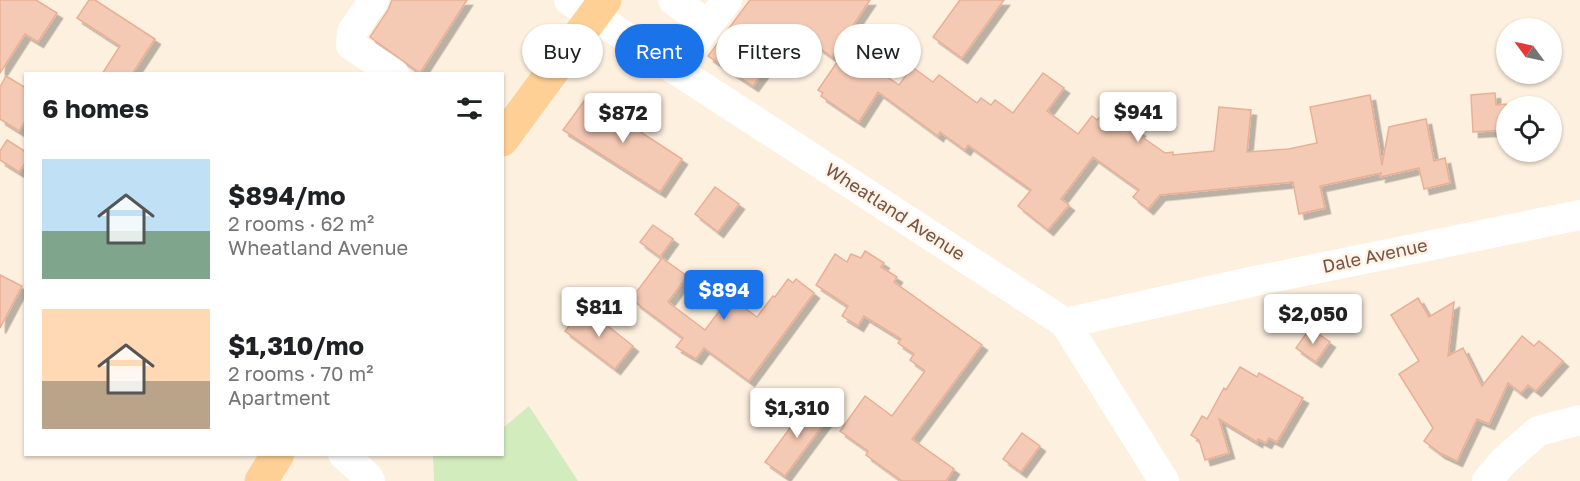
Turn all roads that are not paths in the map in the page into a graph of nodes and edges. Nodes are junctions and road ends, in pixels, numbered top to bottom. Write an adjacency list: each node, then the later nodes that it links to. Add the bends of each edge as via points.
1 (374, 0): 8 (street, via 352,32 351,45)
2 (673, 0): 6 (street)
3 (727, 0): 6 (street)
4 (589, 5): 5 (street, Wheatland Avenue); 10 (main road)
5 (615, 25)
6 (708, 25): 7 (street)
7 (704, 30)
8 (391, 72)
9 (688, 78): 12 (street, Wheatland Avenue)
10 (504, 137)
11 (1580, 215): 12 (street, Dale Avenue)
12 (1065, 323): 18 (street, Wheatland Avenue)
13 (1580, 420): 19 (street, via 1538,431)
14 (277, 456): 16 (main road)
15 (345, 456): 17 (street)
16 (261, 481)
17 (370, 481)
18 (1164, 481)
19 (1487, 481)

